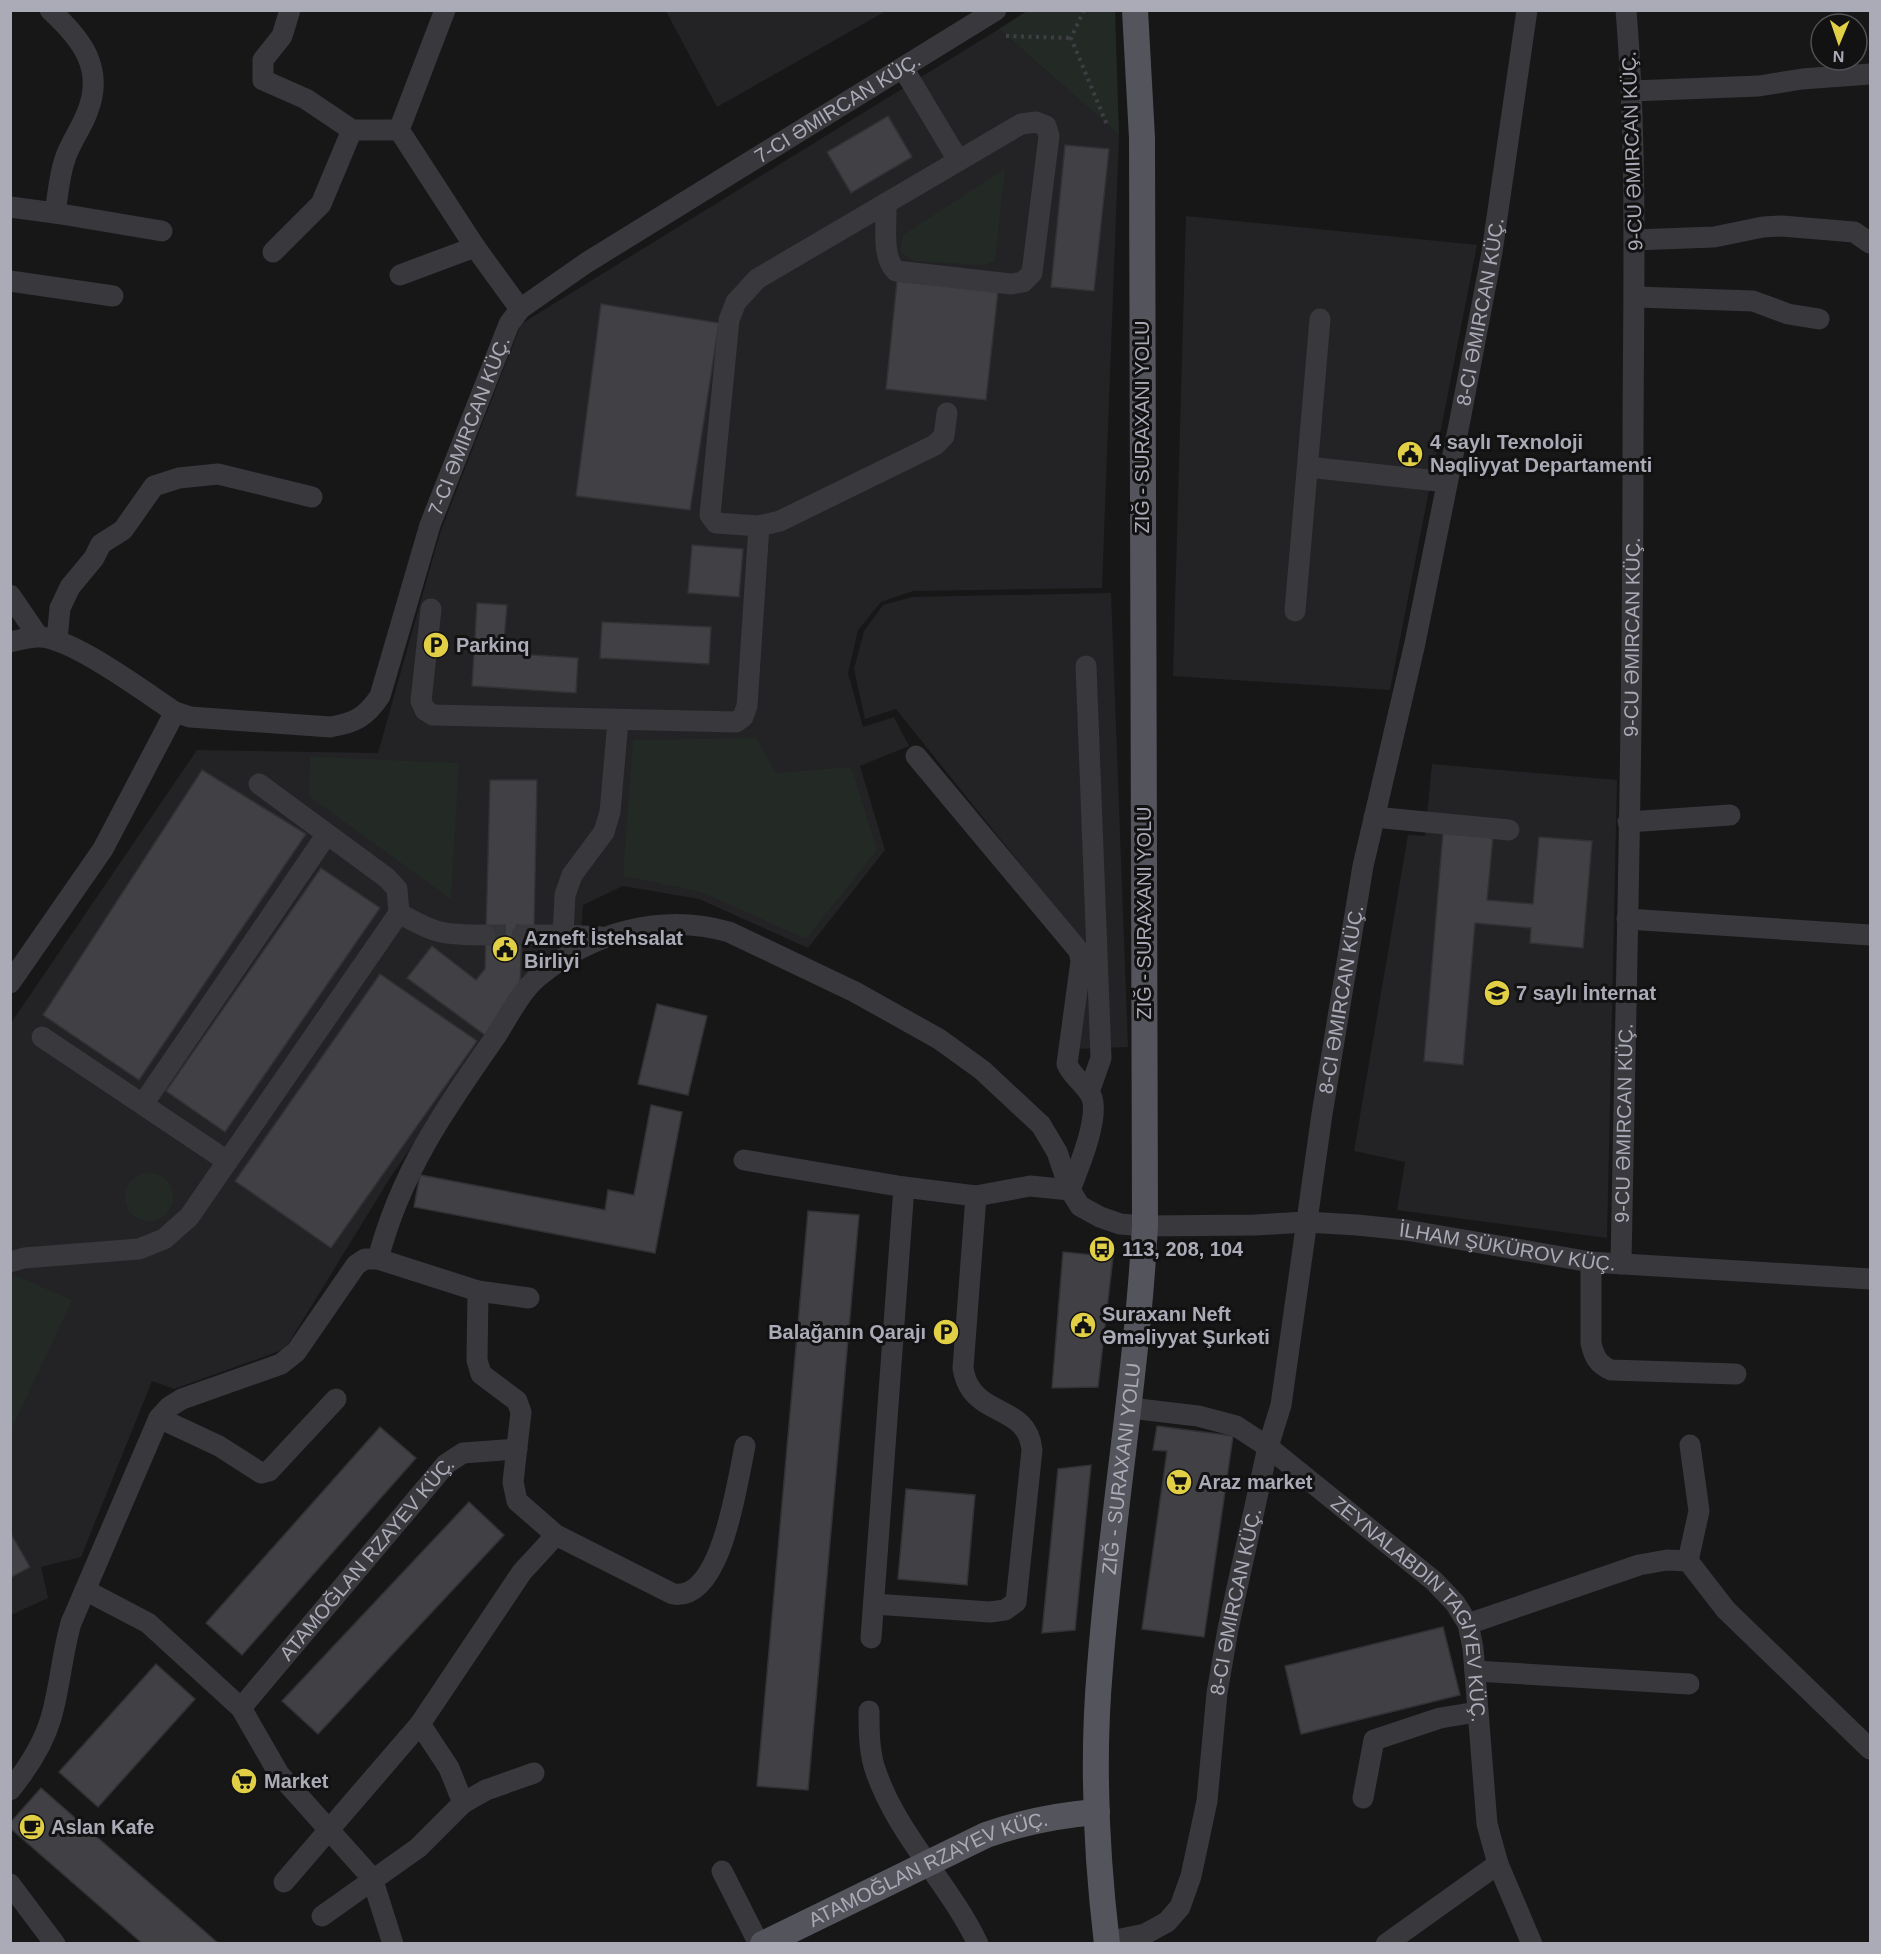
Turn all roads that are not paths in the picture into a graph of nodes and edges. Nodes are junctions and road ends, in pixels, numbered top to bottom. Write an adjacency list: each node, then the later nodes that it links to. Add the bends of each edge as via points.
1 (50, 10): 16 (street, via 90,57 94,86 88,113 64,159)
2 (290, 10): 11 (street, via 282,36 263,60 263,80 306,99)
3 (445, 10): 12 (street)
4 (996, 10): 8 (street, 7-CI ƏMIRCAN KÜÇ.)
5 (1135, 10): 66 (main road, via 1142,138)
6 (1527, 10): 31 (street, 8-CI ƏMIRCAN KÜÇ., via 1492,252)
7 (1626, 10): 10 (street, 9-CU ƏMIRCAN KÜÇ.)
8 (903, 68): 13 (street); 26 (street, 7-CI ƏMIRCAN KÜÇ., via 586,263)
9 (1870, 74): 10 (street, via 1749,87)
10 (1632, 91): 18 (street, 9-CU ƏMIRCAN KÜÇ.)
11 (352, 130): 12 (street); 21 (street, via 321,204)
12 (399, 130): 20 (street)
13 (958, 160): 14 (street); 14 (street, via 1021,124 1036,122 1046,126 1049,136 1032,273 1023,282 896,272 889,265)
14 (886, 203): 33 (street, via 757,279 736,302 729,320 710,515 716,523)
15 (10, 207): 16 (street)
16 (55, 213): 17 (street)
17 (162, 231)
18 (1635, 240): 19 (street, via 1714,237 1782,226 1854,232); 25 (street, 9-CU ƏMIRCAN KÜÇ.)
19 (1870, 243)
20 (475, 247): 22 (street); 26 (street)
21 (273, 252)
22 (400, 275)
23 (10, 281): 24 (street)
24 (112, 296)
25 (1636, 297): 28 (street, via 1753,301 1788,314); 46 (street, 9-CU ƏMIRCAN KÜÇ.)
26 (520, 309): 40 (street, 7-CI ƏMIRCAN KÜÇ., via 509,324 430,525 380,696 367,716 351,724 330,727 190,717)
27 (1320, 318): 30 (street)
28 (1819, 319)
29 (947, 413): 33 (street, via 944,436 935,445 780,521)
30 (1308, 467): 31 (street); 36 (street)
31 (1447, 482): 45 (street, 8-CI ƏMIRCAN KÜÇ.)
32 (312, 497): 37 (street, via 218,474 179,478 154,486 123,530 101,544 70,587)
33 (759, 526): 41 (street, via 747,706 743,717 736,722)
34 (10, 595): 37 (street)
35 (431, 609): 41 (street, via 421,701 433,715)
36 (1295, 611)
37 (48, 638): 38 (street); 40 (street, 7-CI ƏMIRCAN KÜÇ., via 78,650)
38 (10, 642)
39 (1086, 666): 58 (street, via 1101,1058)
40 (175, 712): 56 (street, via 103,849)
41 (618, 721): 53 (street, via 610,812 604,832 572,875 565,895)
42 (916, 756): 58 (street, via 1079,951 1081,961 1066,1064)
43 (259, 784): 48 (street)
44 (1730, 815): 46 (street)
45 (1374, 818): 47 (street); 65 (street, 8-CI ƏMIRCAN KÜÇ.)
46 (1628, 822): 50 (street, 9-CU ƏMIRCAN KÜÇ.)
47 (1509, 830)
48 (327, 834): 49 (street, via 387,878 397,889); 59 (street)
49 (399, 913): 51 (street, via 445,935); 61 (street)
50 (1627, 919): 54 (street); 70 (street, 9-CU ƏMIRCAN KÜÇ.)
51 (485, 935)
52 (522, 935): 53 (street)
53 (563, 935): 55 (street)
54 (1870, 935)
55 (603, 938): 63 (street, via 660,924 709,927 729,932 864,997 939,1039 982,1070 1041,1125 1057,1152); 67 (street, via 562,958 535,979 430,1132 398,1197)
56 (10, 983)
57 (42, 1037): 59 (street)
58 (1089, 1092): 63 (street, via 1093,1112)
59 (143, 1104): 61 (street)
60 (744, 1160): 62 (street)
61 (227, 1161): 68 (street, via 189,1217 164,1239 139,1249)
62 (904, 1187): 64 (street); 85 (street)
63 (1070, 1190): 64 (street, via 1030,1186); 66 (street, İLHAM ŞÜKÜROV KÜÇ., via 1080,1206 1100,1217)
64 (976, 1196): 85 (street, via 963,1368 969,1387 982,1400 1030,1434 1032,1450 1016,1602 1005,1610 990,1612)
65 (1306, 1222): 66 (street, İLHAM ŞÜKÜROV KÜÇ.); 69 (street, İLHAM ŞÜKÜROV KÜÇ., via 1406,1230); 80 (street, 8-CI ƏMIRCAN KÜÇ., via 1281,1405)
66 (1145, 1226): 76 (main road)
67 (378, 1259): 72 (street); 77 (street, via 365,1259 356,1265 296,1352 281,1364 182,1399)
68 (10, 1262)
69 (1591, 1262): 70 (street, İLHAM ŞÜKÜROV KÜÇ.); 74 (street, via 1591,1343 1600,1365 1611,1370)
70 (1621, 1264): 71 (street, İLHAM ŞÜKÜROV KÜÇ.)
71 (1870, 1279)
72 (478, 1291): 73 (street); 81 (street, via 477,1359 481,1374 517,1401 521,1412)
73 (529, 1298)
74 (1736, 1374)
75 (336, 1399): 77 (street, via 269,1471 261,1473 219,1446)
76 (1130, 1408): 80 (street, ZEYNALABDIN TAGIYEV KÜÇ., via 1198,1416 1236,1426); 99 (main road, via 1099,1669)
77 (159, 1418): 84 (street)
78 (1690, 1445): 83 (street, via 1698,1511)
79 (745, 1446): 82 (street, via 723,1544 700,1587 685,1596 673,1594)
80 (1268, 1446): 86 (street, ZEYNALABDIN TAGIYEV KÜÇ., via 1434,1581); 108 (street, 8-CI ƏMIRCAN KÜÇ., via 1216,1693 1207,1801 1191,1876 1179,1906 1167,1922 1145,1934)
81 (517, 1449): 82 (street, via 513,1482 517,1501); 90 (street, ATAMOĞLAN RZAYEV KÜÇ., via 463,1453 446,1464)
82 (556, 1535): 93 (street, via 522,1572)
83 (1688, 1561): 86 (street, via 1639,1565); 94 (street, via 1726,1610)
84 (85, 1590): 90 (street, via 148,1623); 96 (street, via 63,1650 52,1717 26,1771)
85 (874, 1604): 87 (street)
86 (1468, 1624): 88 (street, ZEYNALABDIN TAGIYEV KÜÇ.)
87 (872, 1638)
88 (1475, 1671): 89 (street); 92 (street, ZEYNALABDIN TAGIYEV KÜÇ.)
89 (1689, 1684)
90 (241, 1707): 100 (street, via 279,1774)
91 (869, 1711): 101 (street, via 873,1764 898,1821)
92 (1477, 1712): 97 (street, via 1440,1718 1374,1740); 102 (street, ZEYNALABDIN TAGIYEV KÜÇ., via 1487,1824)
93 (420, 1724): 98 (street, via 449,1768); 100 (street)
94 (1870, 1749)
95 (534, 1773): 98 (street, via 486,1790)
96 (10, 1790)
97 (1362, 1798)
98 (463, 1803): 104 (street, via 418,1848)
99 (1097, 1812): 101 (main road, ATAMOĞLAN RZAYEV KÜÇ., via 1022,1822); 108 (main road)
100 (327, 1831): 104 (street); 105 (street)
101 (926, 1862): 111 (main road, ATAMOĞLAN RZAYEV KÜÇ.); 112 (street)
102 (1498, 1864): 113 (street); 114 (street, ZEYNALABDIN TAGIYEV KÜÇ.)
103 (722, 1870): 111 (street)
104 (372, 1878): 107 (street); 110 (street)
105 (284, 1882)
106 (10, 1884): 109 (street)
107 (322, 1916)
108 (1106, 1943)
109 (55, 1944)
110 (393, 1944)
111 (761, 1944)
112 (978, 1944)
113 (1386, 1944)
114 (1532, 1944)

